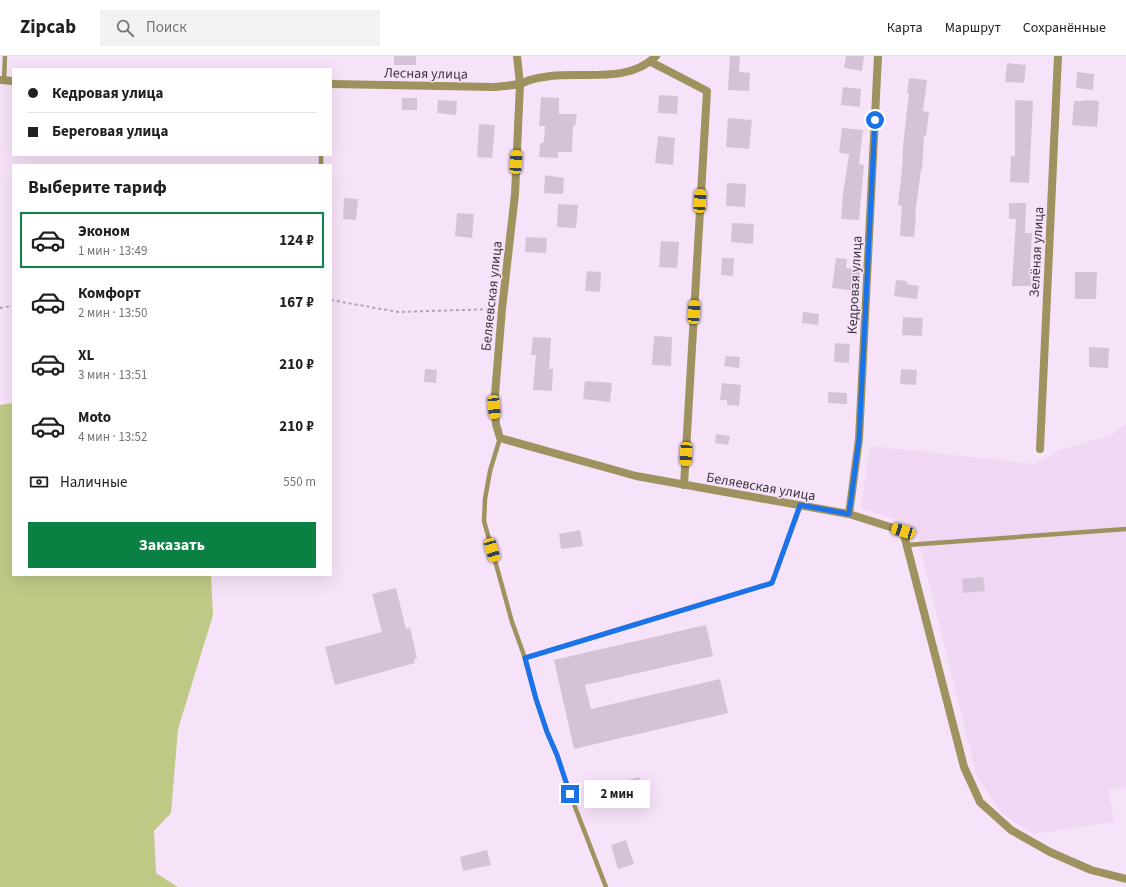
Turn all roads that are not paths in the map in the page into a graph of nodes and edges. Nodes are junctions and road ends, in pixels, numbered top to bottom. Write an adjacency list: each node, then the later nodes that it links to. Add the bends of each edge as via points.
1 (5, 56): 6 (lane)
2 (517, 56): 8 (street, Беляевская улица)
3 (878, 56): 13 (street, Кедровая улица, via 859,439)
4 (1058, 56): 10 (street, Зелёная улица)
5 (654, 59): 8 (street, Лесная улица, via 635,70 621,74 550,76); 11 (street, via 707,91)
6 (6, 81)
7 (332, 84): 8 (street, Лесная улица, via 494,87)
8 (520, 84): 9 (street, Беляевская улица, via 515,194 494,407)
9 (500, 438): 11 (street, Беляевская улица, via 636,476); 16 (lane, via 490,471 484,521 512,622)
10 (1040, 449)
11 (684, 486): 12 (street, Беляевская улица)
12 (800, 505): 13 (street, Беляевская улица); 16 (lane, via 772,583)
13 (849, 514): 15 (street, Беляевская улица, via 903,531)
14 (1126, 529): 15 (lane)
15 (907, 545): 17 (street, Беляевская улица, via 964,767 980,802 1012,830 1050,852 1091,870)
16 (525, 658): 18 (lane, via 547,732)
17 (1126, 879)
18 (606, 887)

